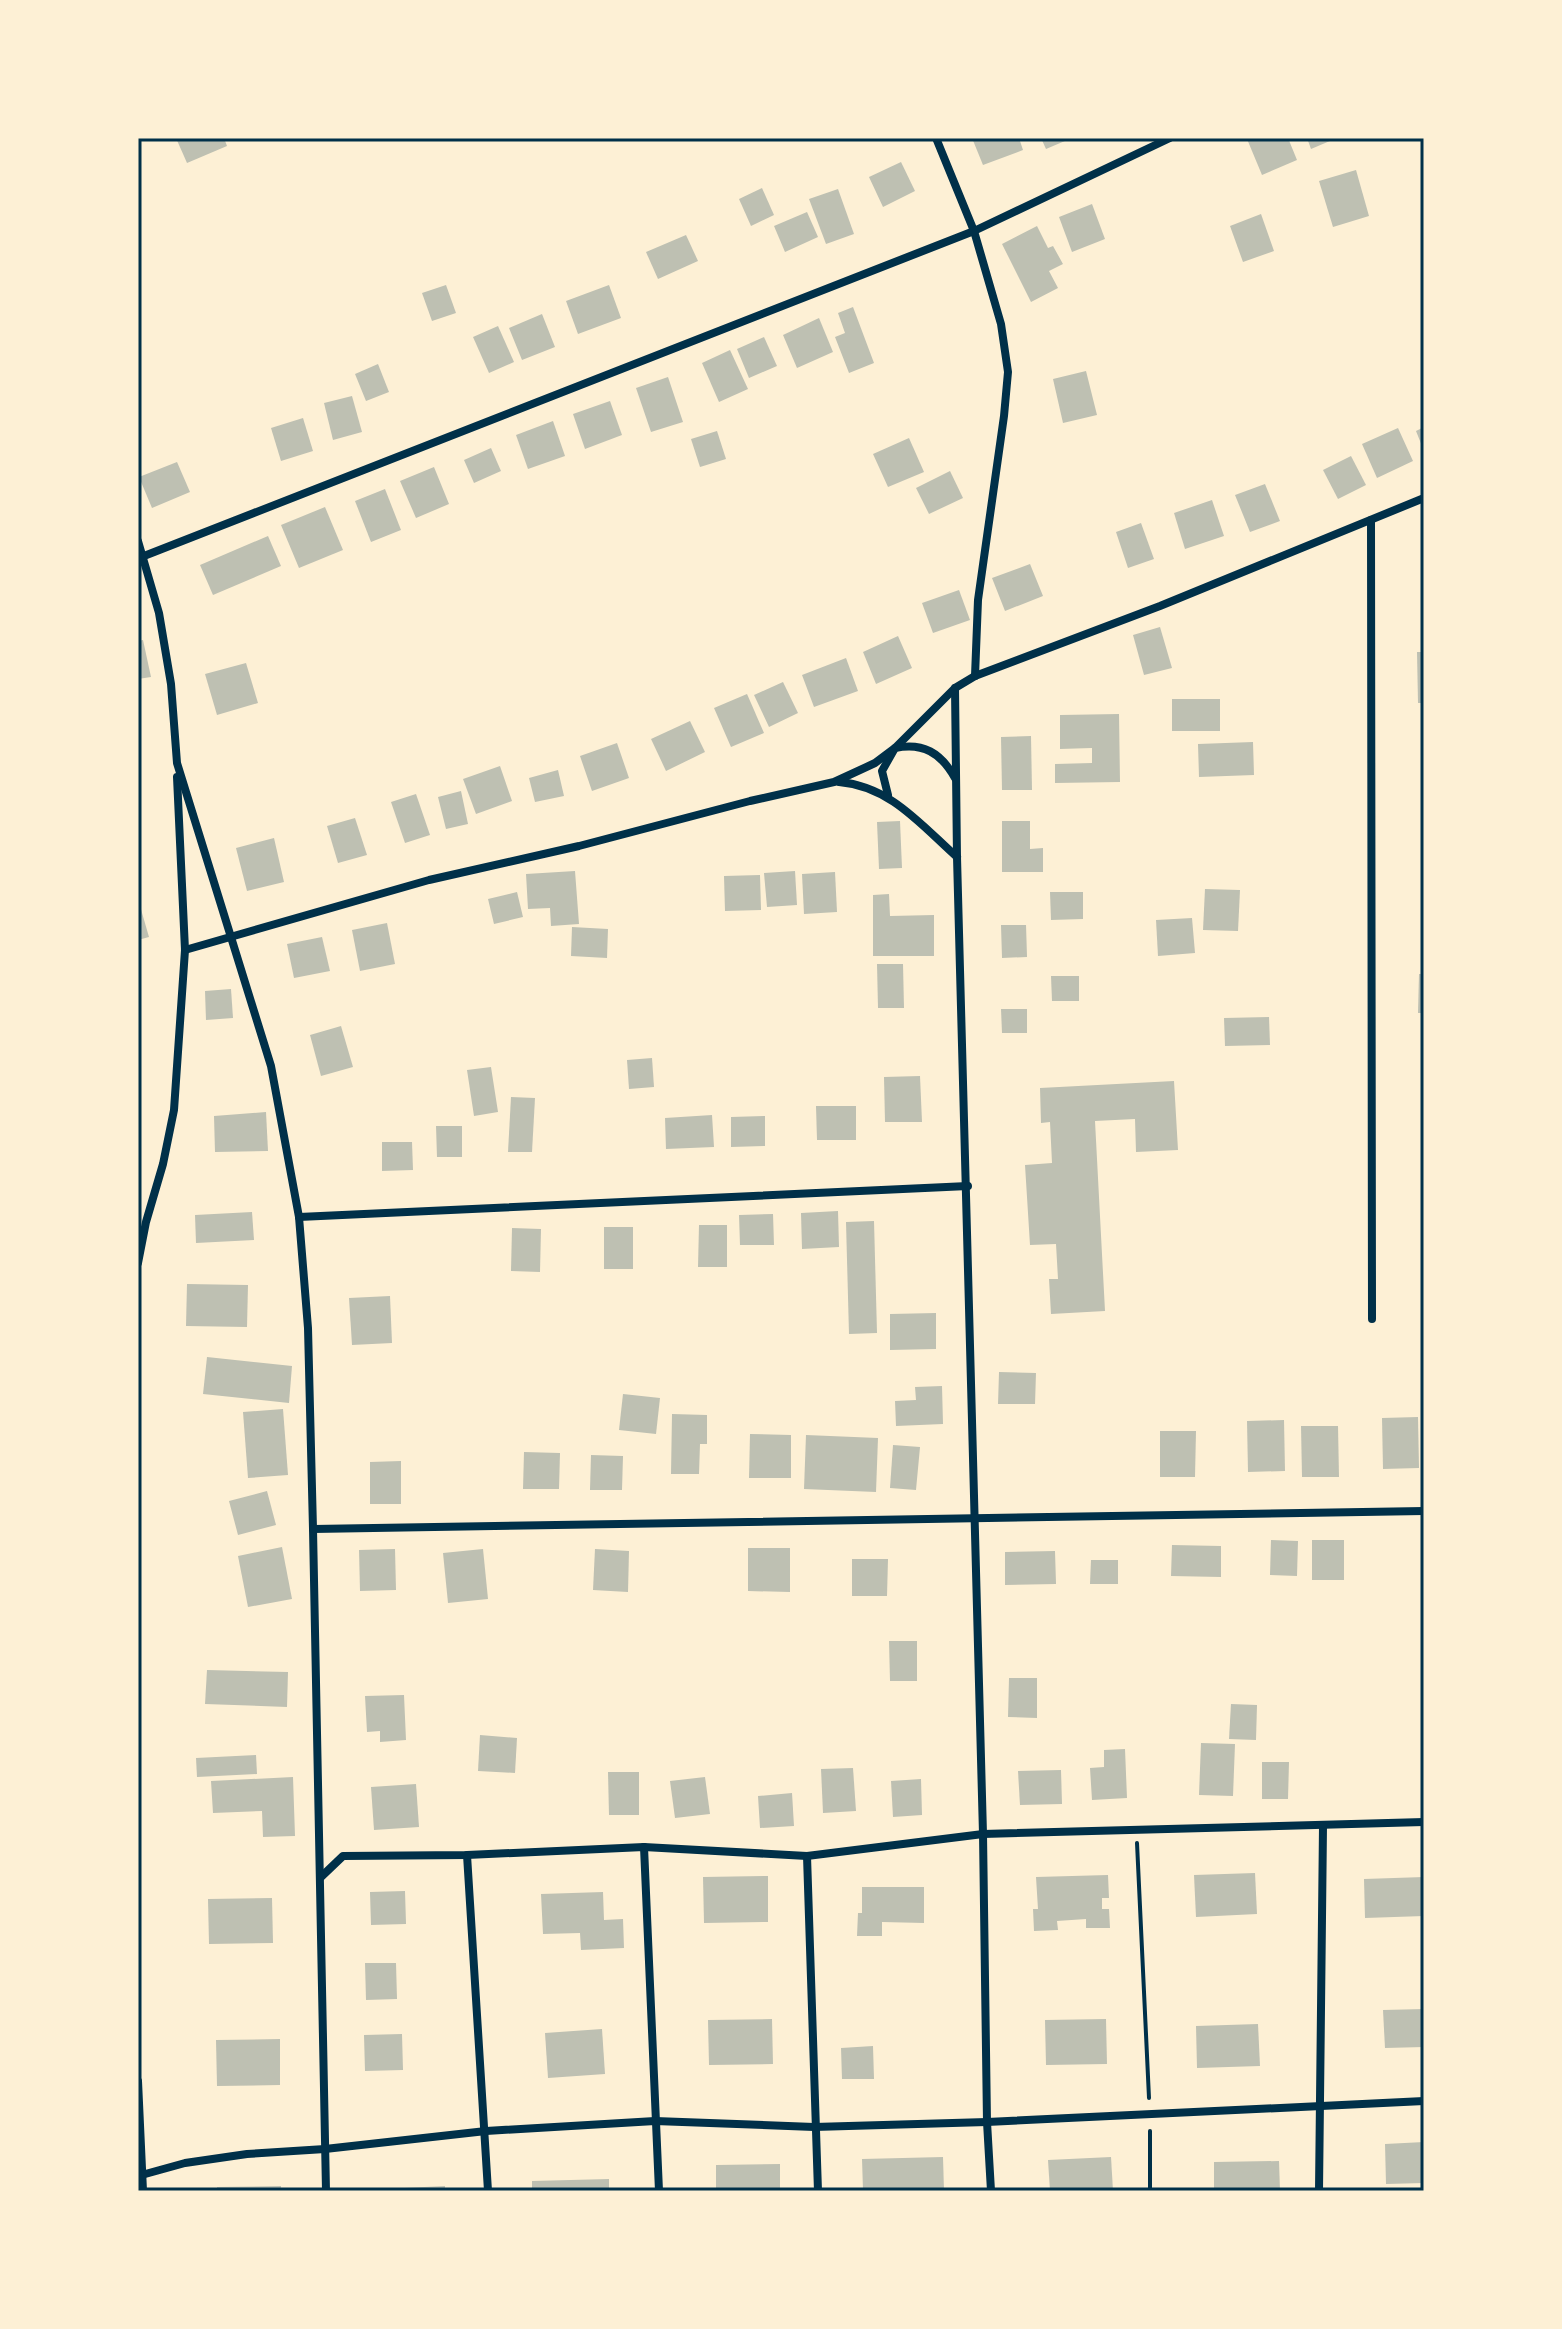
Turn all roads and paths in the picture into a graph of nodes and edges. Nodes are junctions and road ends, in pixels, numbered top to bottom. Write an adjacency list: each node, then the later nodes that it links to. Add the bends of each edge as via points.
1 (936, 138): 3 (street)
2 (1170, 138): 3 (street)
3 (974, 231): 7 (street); 8 (street, via 1001,324 1008,372 978,600)
4 (1424, 498): 5 (street)
5 (1371, 520): 8 (street); 21 (street)
6 (138, 541): 7 (street)
7 (144, 556): 11 (street, via 171,684)
8 (975, 676): 9 (street)
9 (955, 688): 10 (street); 12 (street)
10 (895, 748): 12 (street, via 924,747); 13 (street); 14 (street, via 882,771)
11 (177, 763): 16 (street); 17 (street)
12 (956, 780): 15 (street)
13 (834, 782): 14 (street); 16 (street, via 429,880)
14 (888, 796): 15 (street)
15 (957, 857): 18 (street)
16 (231, 938): 17 (street); 19 (street, via 271,1066)
17 (185, 950): 20 (street, via 174,1110)
18 (968, 1186): 19 (street); 23 (street)
19 (299, 1217): 24 (street, via 308,1328)
20 (138, 1263)
21 (1372, 1319)
22 (1424, 1511): 23 (street)
23 (974, 1518): 24 (street); 28 (street)
24 (313, 1529): 32 (street)
25 (1424, 1822): 26 (street)
26 (1323, 1826): 27 (street); 35 (street)
27 (1137, 1829): 28 (street); 36 (path)
28 (983, 1834): 31 (street); 38 (street)
29 (644, 1847): 30 (street); 31 (street); 37 (street)
30 (467, 1855): 32 (street, via 343,1856); 40 (street)
31 (807, 1856): 39 (street)
32 (321, 1877): 41 (street)
33 (138, 2081): 42 (street)
34 (1424, 2101): 35 (street)
35 (1319, 2105): 36 (street); 50 (street)
36 (1150, 2113): 38 (street); 49 (path)
37 (655, 2121): 39 (street); 40 (street); 46 (street)
38 (987, 2122): 39 (street); 48 (street)
39 (814, 2127): 47 (street)
40 (486, 2131): 41 (street); 45 (street)
41 (325, 2149): 42 (street, via 247,2154); 44 (street)
42 (140, 2175): 43 (street)
43 (143, 2191)
44 (326, 2191)
45 (488, 2191)
46 (659, 2191)
47 (818, 2191)
48 (991, 2191)
49 (1150, 2191)
50 (1319, 2191)

